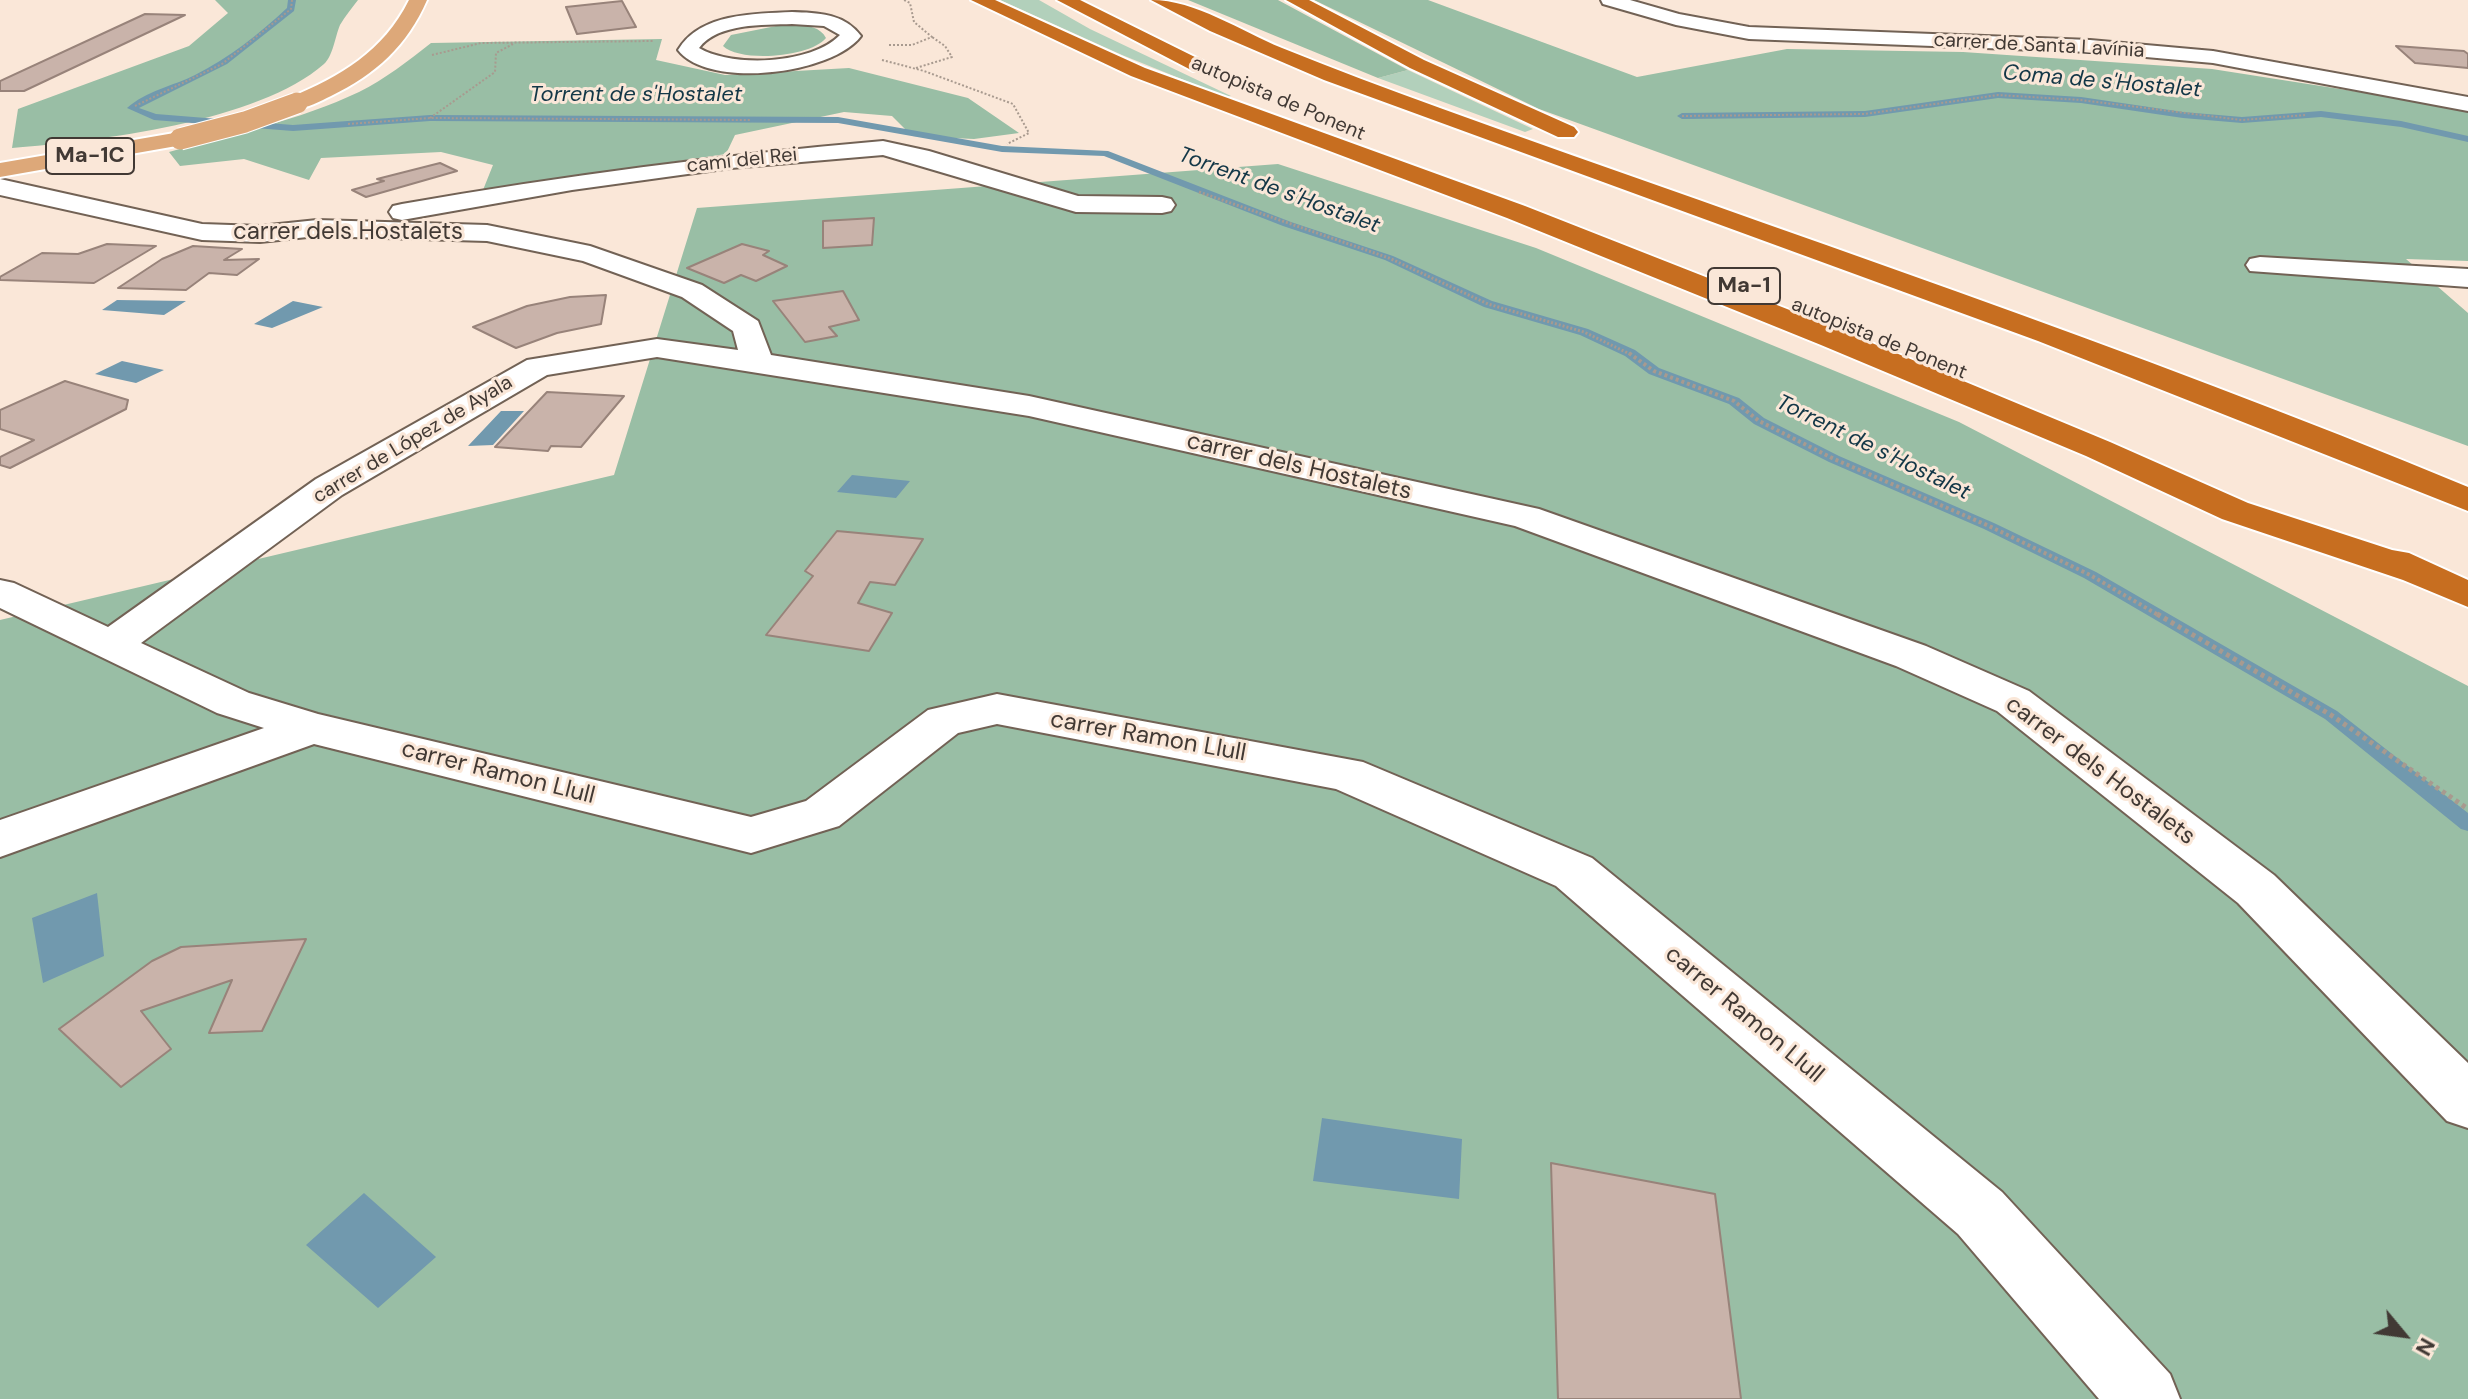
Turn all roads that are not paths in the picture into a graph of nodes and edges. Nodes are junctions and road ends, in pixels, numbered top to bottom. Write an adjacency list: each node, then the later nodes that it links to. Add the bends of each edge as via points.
1 (418, 0): 12 (main road, Ma-1C, bridge, via 398,39 379,60 348,81 297,103 180,139)
2 (980, 0): 21 (highway, via 1191,93 1753,306 2235,511)
3 (1066, 0): 21 (highway, autopista de Ponent / Ma-1, via 1276,100 2045,406)
4 (1160, 0): 17 (highway, autopista de Ponent / Ma-1, via 1268,50 1399,100)
5 (1295, 0): 10 (highway, via 1417,64)
6 (1610, 0): 9 (street, carrer de Santa Lavínia, via 1749,33 2090,46 2213,57)
7 (720, 7): 8 (street)
8 (740, 22): 8 (street, via 792,18 834,23 851,36 840,48 788,63 733,65 695,57 688,50 693,40)
9 (2468, 104)
10 (1582, 139)
11 (1623, 156): 17 (highway, via 1830,240)
12 (0, 170)
13 (0, 187): 15 (street, carrer dels Hostalets, via 202,232 260,234)
14 (1162, 205): 15 (street, camí del Rei, via 1076,204 883,148 572,182)
15 (317, 228): 19 (street, carrer dels Hostalets, via 487,233 590,254 692,291 747,327)
16 (2260, 265): 18 (street)
17 (1888, 276): 20 (highway, autopista de Ponent / Ma-1)
18 (2468, 278)
19 (757, 362): 24 (street, carrer de López de Ayala, via 657,348 538,367 329,487); 27 (street, carrer dels Hostalets, via 1029,406 1526,517 1940,669 2013,701 2256,889)
20 (2468, 500)
21 (2422, 573): 23 (highway, autopista de Ponent / Ma-1)
22 (0, 592): 24 (street, carrer Ramon Llull)
23 (2468, 595)
24 (109, 646): 25 (street, carrer Ramon Llull, via 233,703)
25 (312, 728): 26 (street); 28 (street, carrer Ramon Llull, via 751,835 822,814 944,721 997,709 1346,774 1574,872 1980,1213)
26 (0, 839)
27 (2468, 1102)
28 (2145, 1399)

